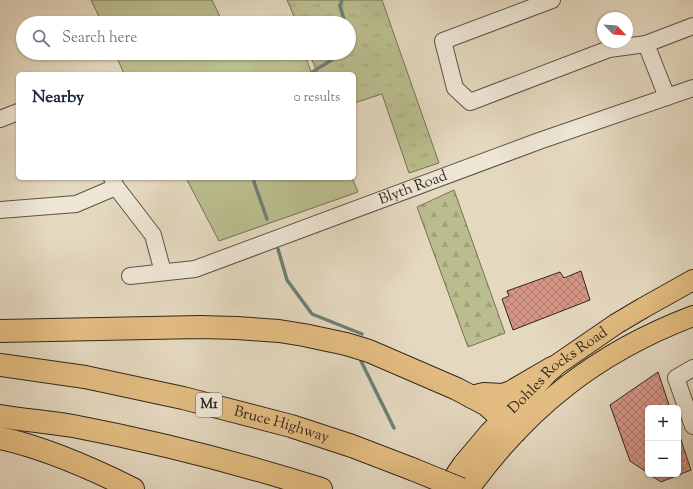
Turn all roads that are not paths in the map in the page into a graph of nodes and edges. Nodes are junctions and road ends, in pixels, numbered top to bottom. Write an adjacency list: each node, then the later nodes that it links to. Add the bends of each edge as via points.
1 (552, 0): 3 (street, via 443,40 455,88 470,102 609,48)
2 (693, 26): 3 (street)
3 (646, 44): 5 (street)
4 (693, 88): 5 (street, Blyth Road)
5 (667, 98): 10 (street, Blyth Road, via 539,141 195,269)
6 (16, 113): 7 (street)
7 (0, 118)
8 (114, 182): 9 (street, via 76,204); 10 (street, via 153,235)
9 (0, 210)
10 (163, 272): 11 (street, Blyth Road)
11 (130, 276)
12 (693, 280): 16 (main road, Dohles Rocks Road, via 616,324)
13 (693, 316): 20 (main road, Dohles Rocks Road, via 655,332 608,357)
14 (0, 331): 18 (highway, via 200,327 279,331 369,351)
15 (0, 365): 26 (highway, Bruce Highway / M1, bridge, via 85,377 183,398 298,428 352,446)
16 (552, 368): 18 (highway, via 503,395 484,394); 20 (main road, Dohles Rocks Road, via 534,388)
17 (693, 368): 21 (street, via 676,378)
18 (472, 397): 20 (highway, via 487,405)
19 (0, 416): 24 (highway, via 71,426 153,442)
20 (509, 425): 25 (main road, Dohles Rocks Road, via 467,459); 27 (main road, Dohles Rocks Road, via 486,466)
21 (693, 426)
22 (0, 438): 23 (highway, via 83,466)
23 (134, 489)
24 (321, 489)
25 (446, 489)
26 (461, 489)
27 (469, 489)

